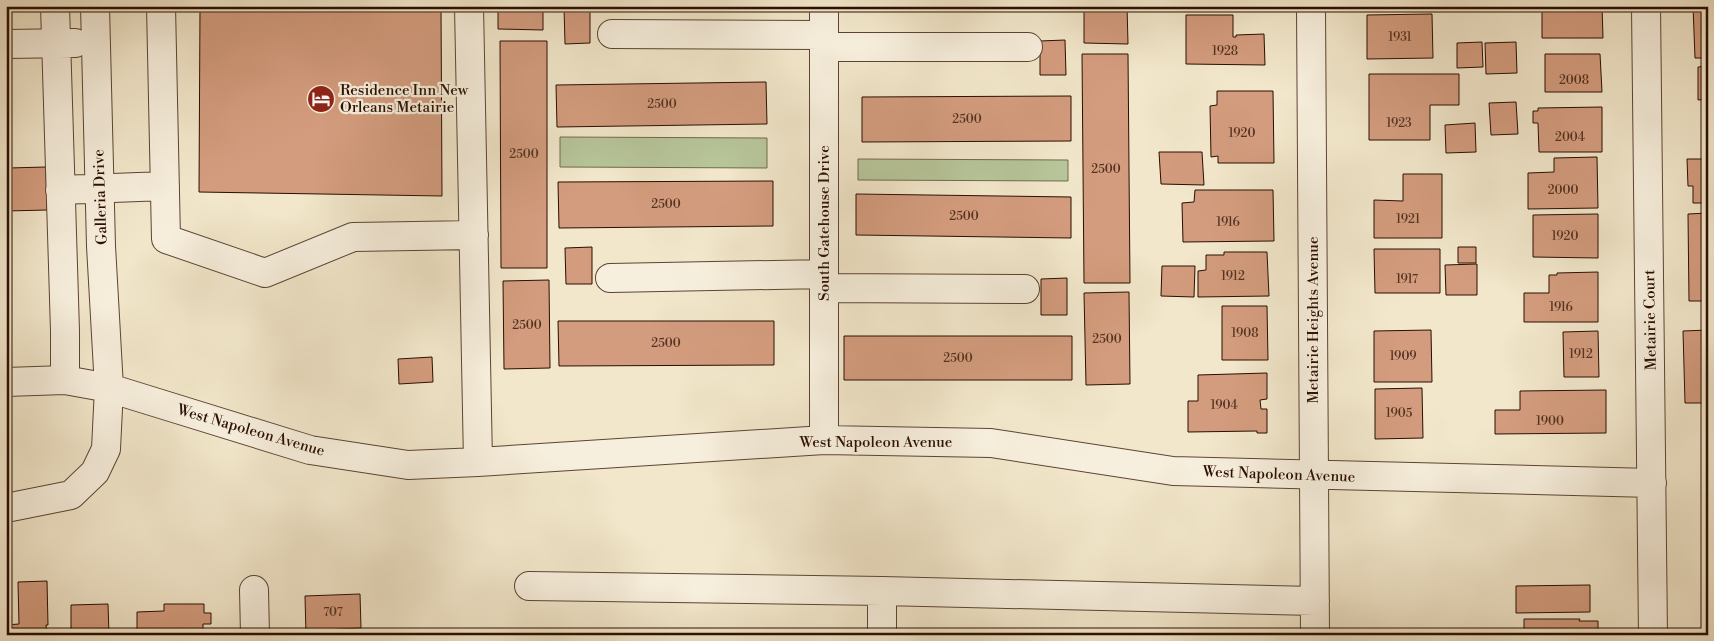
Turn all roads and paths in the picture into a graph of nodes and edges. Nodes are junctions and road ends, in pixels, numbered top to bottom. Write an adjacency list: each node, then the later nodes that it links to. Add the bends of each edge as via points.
1 (56, 6): 10 (street)
2 (95, 6): 11 (street, Galleria Drive)
3 (161, 6): 14 (street)
4 (469, 6): 17 (street)
5 (824, 6): 9 (street, South Gatehouse Drive)
6 (1311, 6): 26 (street, Metairie Heights Avenue)
7 (1646, 6): 27 (street, Metairie Court)
8 (612, 34): 9 (street)
9 (824, 41): 13 (street); 19 (street, South Gatehouse Drive)
10 (56, 43): 11 (street); 12 (street); 16 (street)
11 (95, 43): 15 (street, Galleria Drive)
12 (6, 44)
13 (1028, 47)
14 (165, 186): 15 (street); 17 (street, via 166,238 265,273 353,237)
15 (100, 188): 16 (street); 23 (street, Galleria Drive)
16 (60, 190): 21 (street)
17 (474, 235): 25 (street)
18 (610, 278): 19 (street)
19 (824, 281): 20 (street); 24 (street, South Gatehouse Drive)
20 (1025, 289)
21 (65, 380): 22 (street, West Napoleon Avenue); 23 (street, West Napoleon Avenue)
22 (6, 382)
23 (110, 388): 25 (street, West Napoleon Avenue, via 310,450 408,464); 28 (street, via 106,448 95,472 71,495)
24 (824, 440): 25 (street, West Napoleon Avenue); 26 (street, West Napoleon Avenue, via 991,443 1173,471)
25 (478, 462)
26 (1314, 476): 27 (street, West Napoleon Avenue); 32 (street, Metairie Heights Avenue)
27 (1652, 483): 36 (street, Metairie Court)
28 (6, 508)
29 (529, 586): 31 (street)
30 (254, 590): 33 (street)
31 (882, 591): 32 (street); 34 (street)
32 (1315, 601): 35 (street, Metairie Heights Avenue)
33 (255, 635)
34 (882, 635)
35 (1315, 635)
36 (1653, 635)

